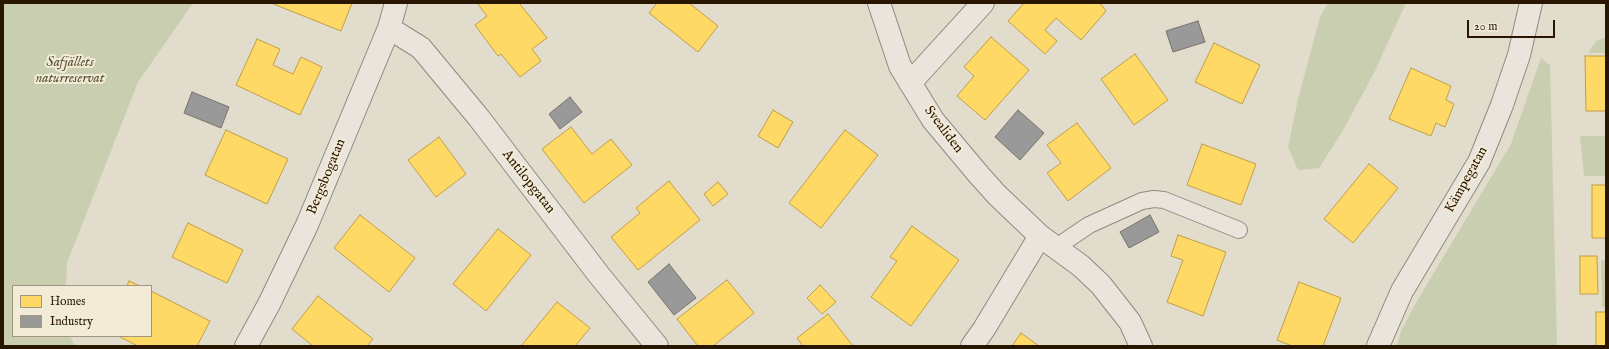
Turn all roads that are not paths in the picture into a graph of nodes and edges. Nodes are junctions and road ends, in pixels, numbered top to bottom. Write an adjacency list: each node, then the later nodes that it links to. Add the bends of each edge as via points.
1 (396, 3): 5 (street, Bergsbogatan)
2 (879, 3): 6 (street, Svealiden, via 900,66)
3 (983, 3): 6 (street)
4 (1531, 3): 13 (street, Kämpegatan, via 1519,55 1479,162 1402,291)
5 (389, 28): 9 (street, Bergsbogatan, via 307,225); 10 (street, Antilopgatan, via 421,48 479,118 599,275)
6 (910, 83): 8 (street, Svealiden, via 933,120 963,157)
7 (1239, 230): 8 (lane, via 1164,200 1154,199 1142,201)
8 (1047, 242): 11 (street); 12 (street, Svealiden, via 1081,266 1101,285 1130,322)
9 (246, 346)
10 (657, 346)
11 (972, 346)
12 (1141, 346)
13 (1378, 346)

